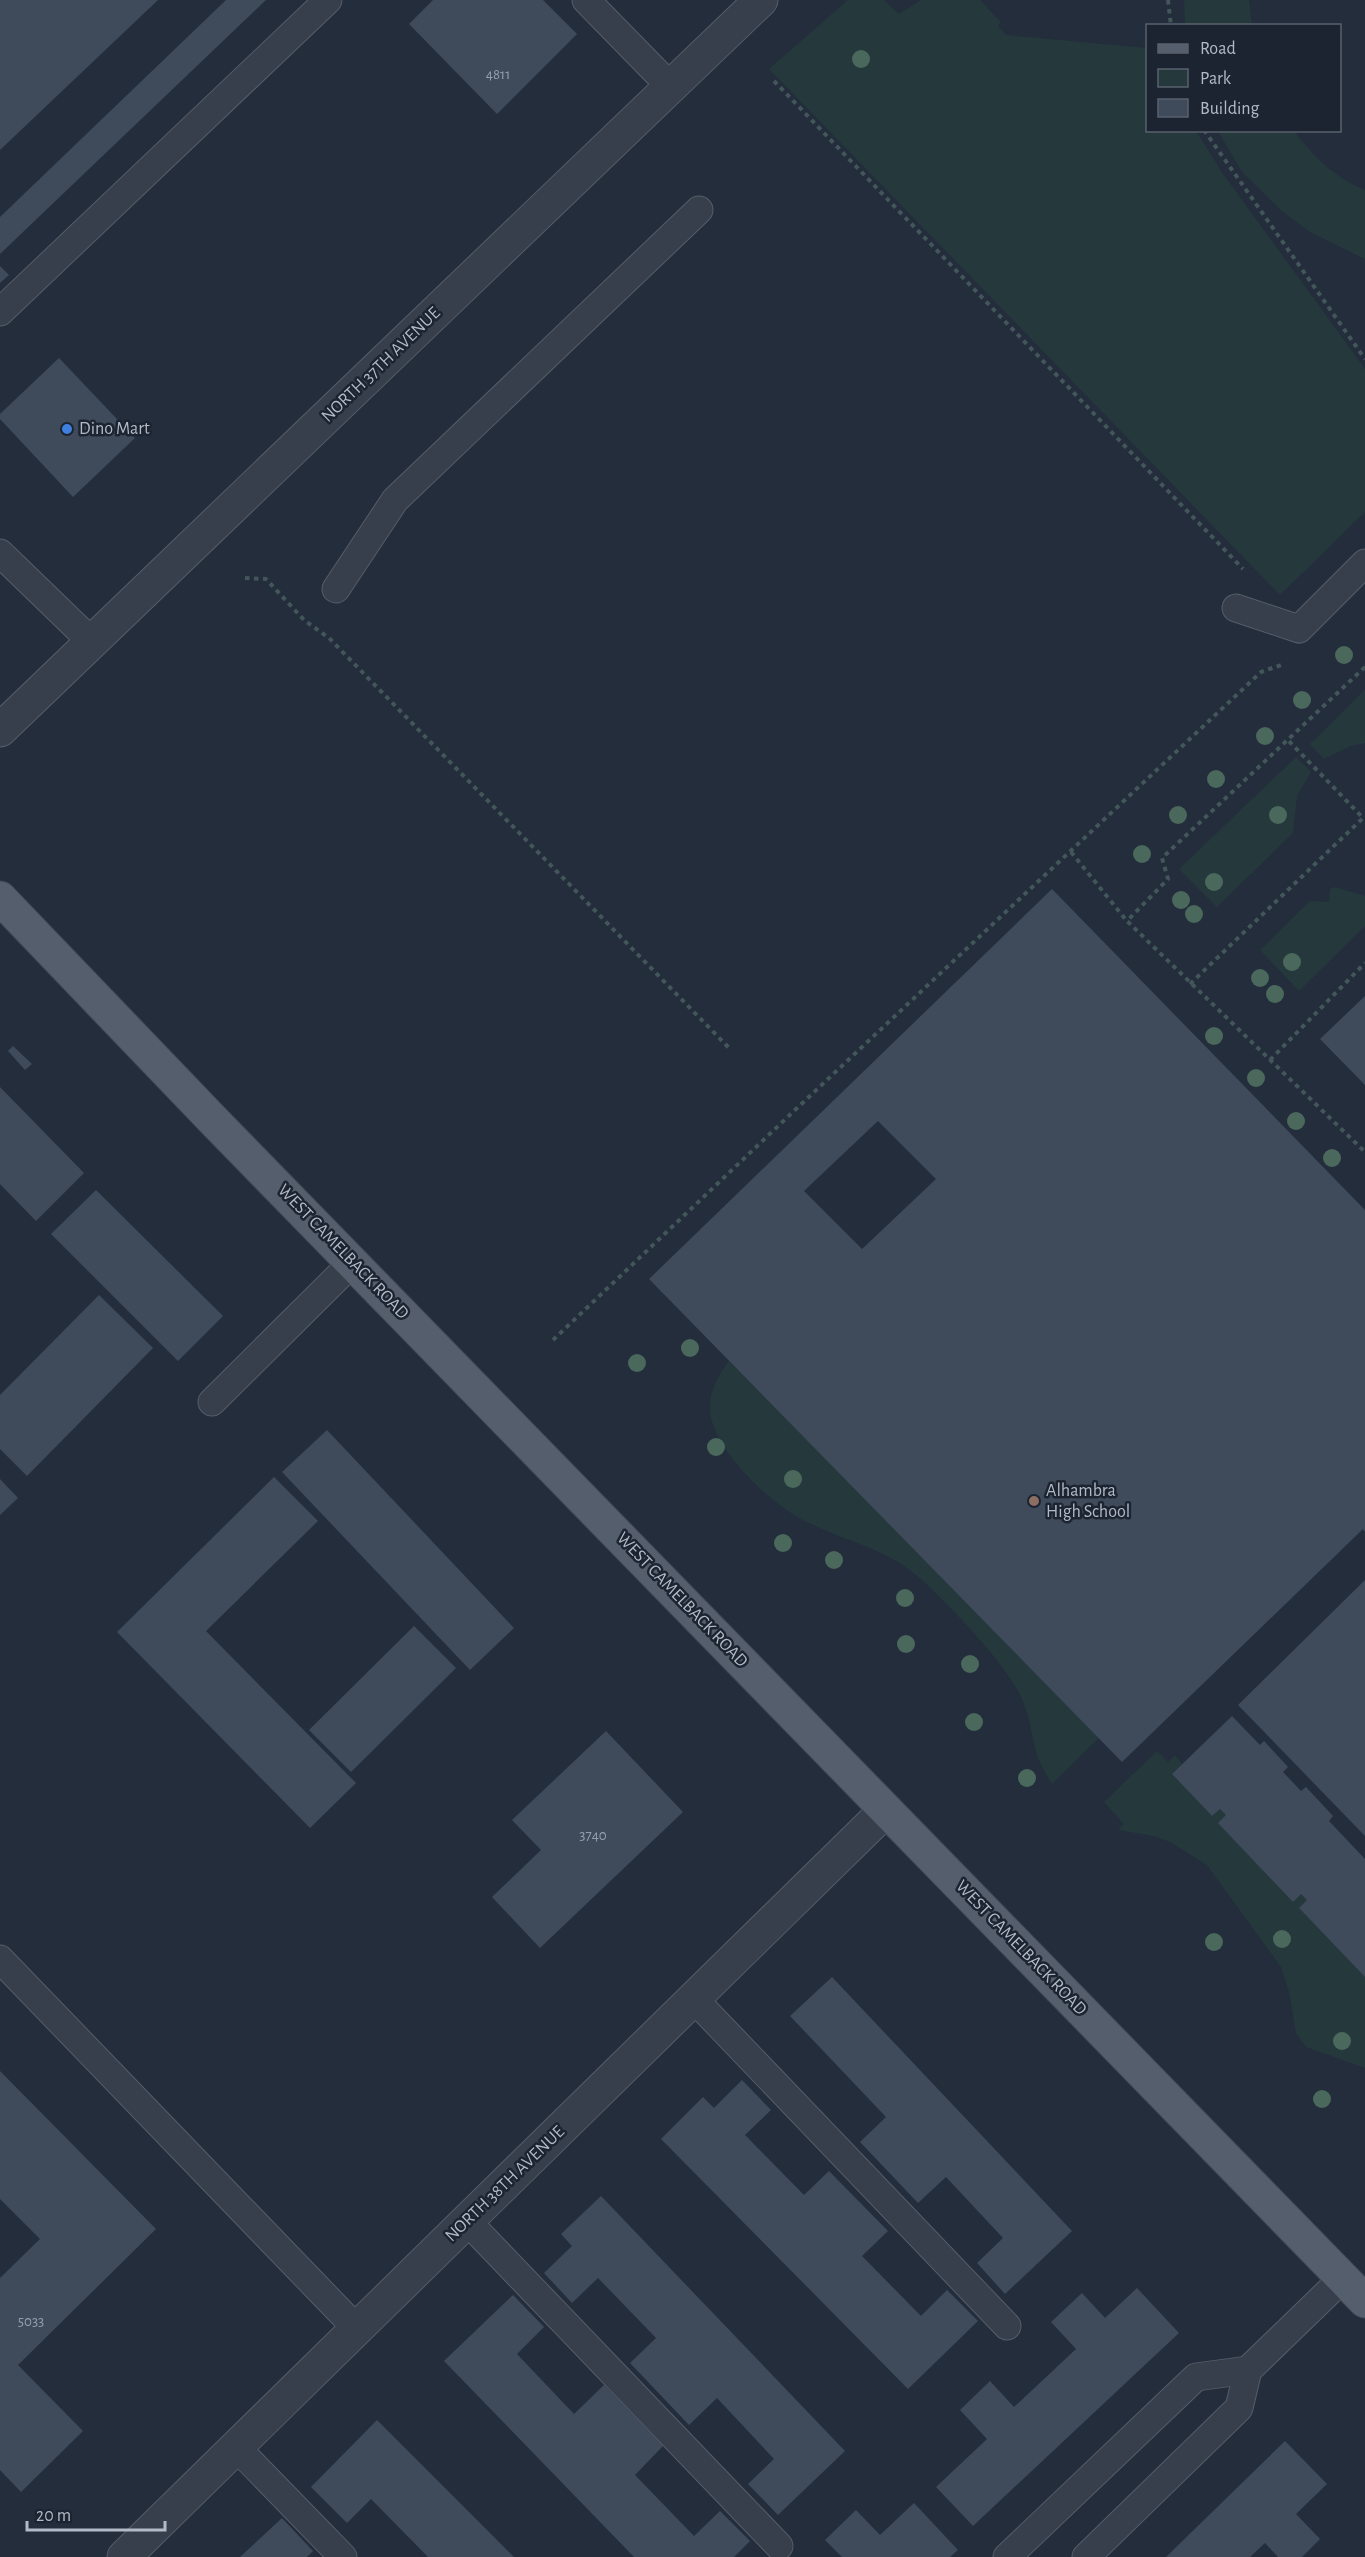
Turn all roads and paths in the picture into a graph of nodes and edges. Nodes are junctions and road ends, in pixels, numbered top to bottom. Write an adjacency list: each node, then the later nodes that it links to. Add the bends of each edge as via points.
1 (328, 0): 10 (lane)
2 (586, 0): 7 (lane)
3 (761, 0): 7 (street, NORTH 37TH AVENUE)
4 (1168, 0): 5 (path)
5 (1171, 24)
6 (774, 81): 14 (path)
7 (671, 87): 19 (street, NORTH 37TH AVENUE)
8 (1205, 132): 11 (path)
9 (699, 210): 16 (lane, via 394,500)
10 (0, 312)
11 (1365, 359)
12 (0, 553): 19 (lane)
13 (1365, 563): 18 (lane)
14 (1248, 575)
15 (245, 578): 29 (path, via 266,579 304,620 329,638)
16 (336, 589)
17 (1236, 608): 18 (lane)
18 (1299, 629): 24 (path, via 1314,642 1291,661 1261,672)
19 (92, 642): 21 (street, NORTH 37TH AVENUE)
20 (1365, 667): 22 (path)
21 (0, 730)
22 (1288, 739): 23 (path); 26 (path, via 1162,858 1168,879)
23 (1364, 819): 28 (path)
24 (1071, 852): 26 (path); 33 (path)
25 (0, 898): 32 (main road, WEST CAMELBACK ROAD)
26 (1127, 921): 28 (path)
27 (1365, 963): 30 (path)
28 (1190, 984): 30 (path)
29 (731, 1050)
30 (1270, 1060): 31 (path)
31 (1365, 1152)
32 (353, 1262): 34 (lane); 35 (main road, WEST CAMELBACK ROAD)
33 (553, 1340)
34 (212, 1402)
35 (886, 1809): 37 (street, NORTH 38TH AVENUE); 39 (main road, WEST CAMELBACK ROAD)
36 (0, 1959): 42 (lane)
37 (694, 1999): 38 (street, NORTH 38TH AVENUE); 41 (lane)
38 (467, 2221): 42 (street, NORTH 38TH AVENUE); 45 (lane)
39 (1343, 2278): 40 (main road, WEST CAMELBACK ROAD); 43 (lane)
40 (1365, 2301)
41 (1007, 2326)
42 (357, 2329): 44 (street, NORTH 38TH AVENUE)
43 (1248, 2370): 48 (lane, via 1196,2378); 49 (lane, via 1239,2408)
44 (236, 2447): 46 (street, NORTH 38TH AVENUE); 47 (lane)
45 (779, 2546)
46 (124, 2557)
47 (343, 2557)
48 (1007, 2557)
49 (1086, 2557)

